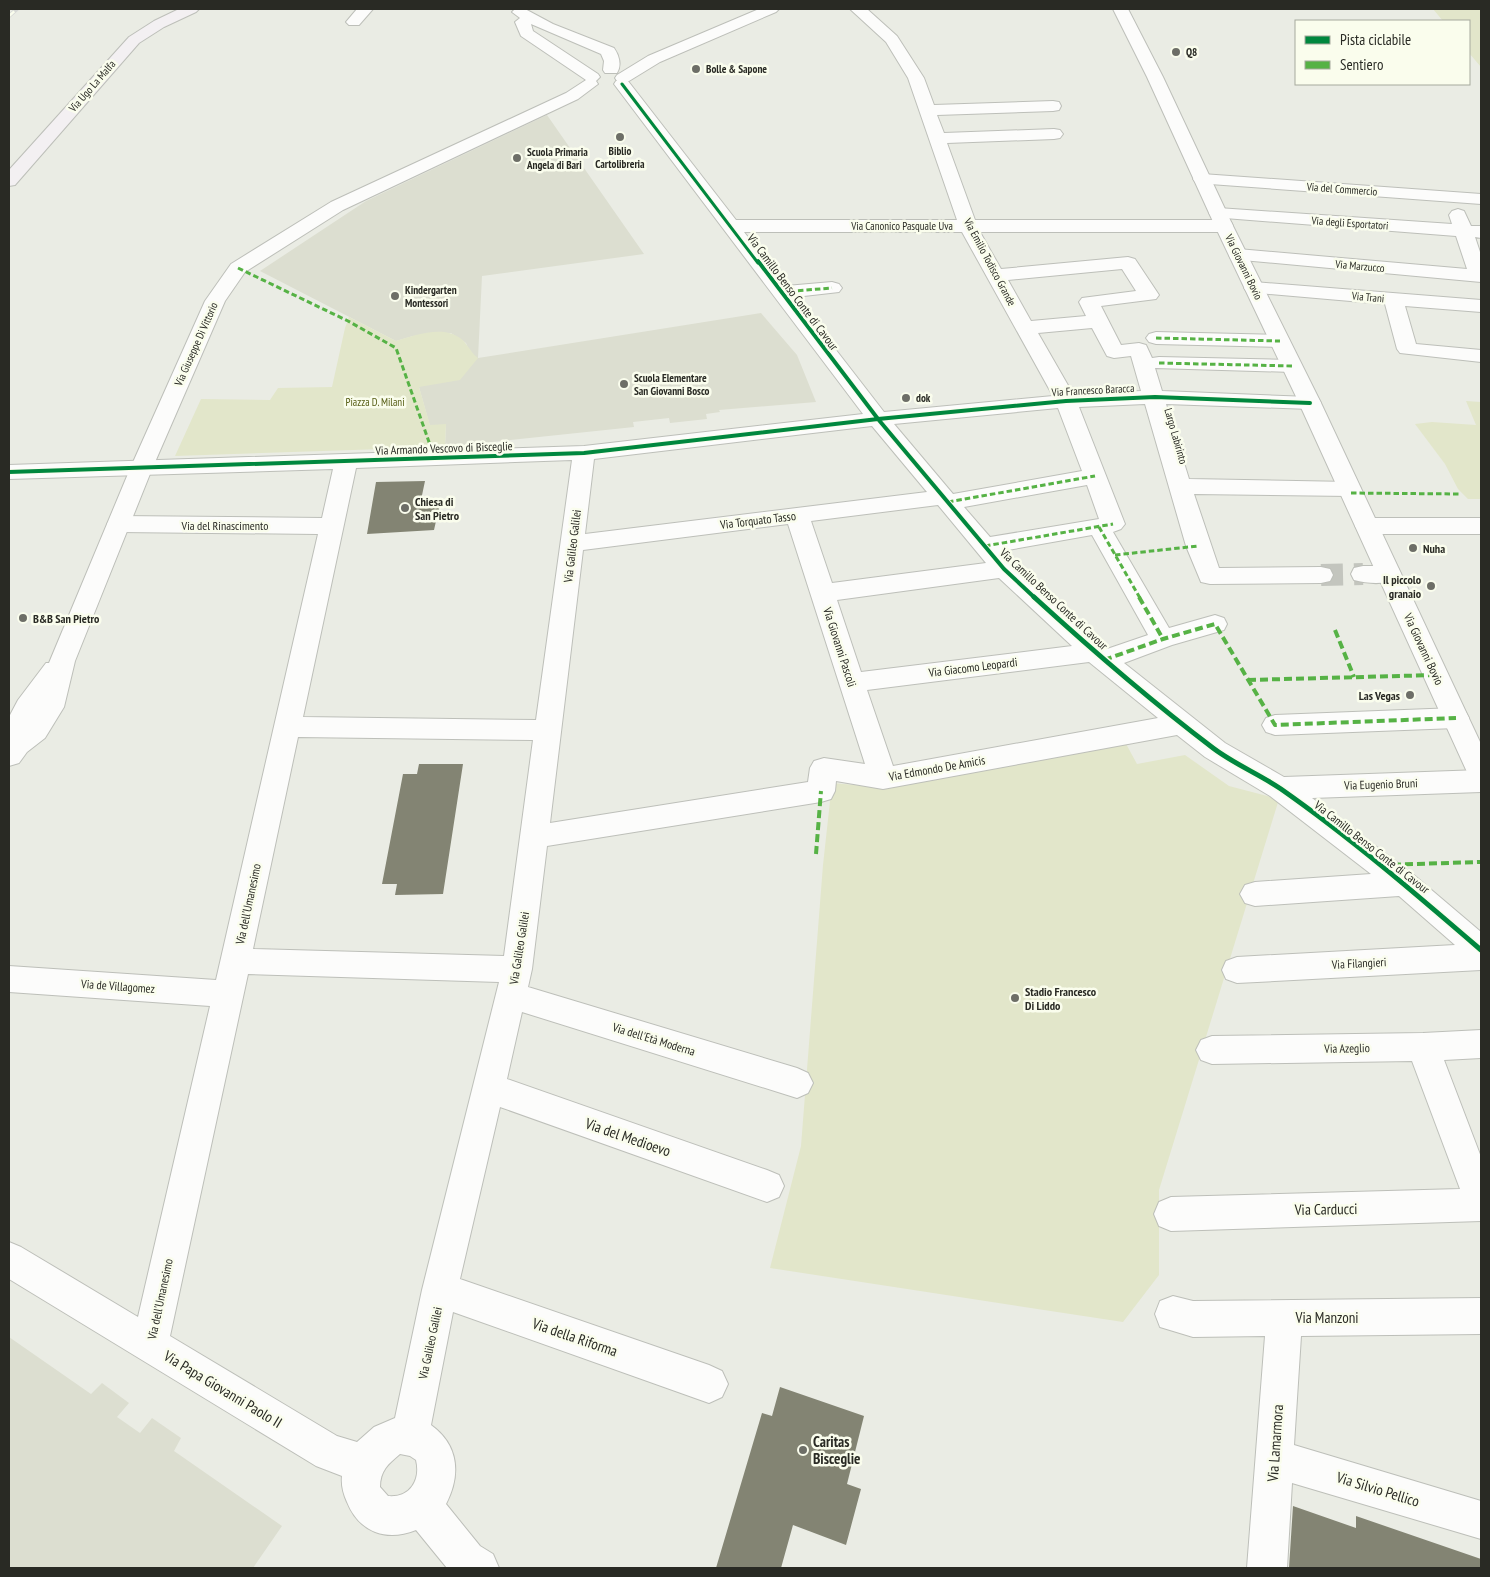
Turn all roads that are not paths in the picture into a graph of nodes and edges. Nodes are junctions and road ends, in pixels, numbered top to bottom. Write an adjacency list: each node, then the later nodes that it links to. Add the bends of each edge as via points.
1 (191, 9): 16 (main road, Via Ugo La Malfa, via 158,24 134,40)
2 (364, 9): 7 (street)
3 (771, 9): 9 (street, Via Giuseppe Di Vittorio)
4 (858, 9): 12 (street, Via Emilio Todisco Grande, via 892,39 916,78)
5 (1120, 9): 15 (street, Via Giovanni Bovio)
6 (519, 10): 8 (street, Via Camillo Benso Conte di Cavour, via 548,27); 10 (street, Via Camillo Benso Conte di Cavour, via 526,33)
7 (354, 22)
8 (608, 51): 9 (street, Via Giuseppe Di Vittorio); 10 (street, via 612,61)
9 (660, 56): 10 (street, Via Giuseppe Di Vittorio)
10 (607, 82): 21 (street, Via Camillo Benso Conte di Cavour, via 636,104); 46 (street, Via Giuseppe Di Vittorio, via 337,206 238,268 215,301)
11 (1053, 106): 12 (street)
12 (927, 110): 14 (street, Via Emilio Todisco Grande)
13 (1054, 134): 14 (street)
14 (937, 138): 22 (street, Via Emilio Todisco Grande)
15 (1202, 179): 17 (street, Via del Commercio); 20 (street, Via Giovanni Bovio)
16 (9, 181)
17 (1340, 189): 18 (street, Via del Commercio); 24 (street)
18 (1452, 197): 19 (street, Via del Commercio); 23 (street)
19 (1481, 199)
20 (1221, 220): 22 (street, Via Canonico Pasquale Uva); 24 (street, Via degli Esportatori); 25 (street, Via Giovanni Bovio)
21 (730, 226): 22 (street, Via Canonico Pasquale Uva); 30 (street, Via Camillo Benso Conte di Cavour)
22 (968, 226): 26 (street, Via Emilio Todisco Grande)
23 (1472, 232): 24 (street, Via degli Esportatori); 27 (street)
24 (1355, 244): 25 (street, Via Marzucco); 27 (street, Via Marzucco)
25 (1238, 255): 29 (street, Via Giovanni Bovio)
26 (996, 275): 33 (street, Largo Labirinto, via 1128,263 1149,295 1089,302); 34 (street, Via Emilio Todisco Grande)
27 (1480, 276)
28 (832, 288): 30 (street)
29 (1254, 288): 31 (street, Via Trani); 36 (street, Via Giovanni Bovio)
30 (781, 292): 43 (street, Via Camillo Benso Conte di Cavour)
31 (1393, 299): 32 (street, Via Trani); 37 (street, via 1407,349)
32 (1481, 306)
33 (1097, 321): 34 (street); 40 (street, Largo Labirinto, via 1114,352 1139,349)
34 (1025, 328): 41 (street, Via Emilio Todisco Grande)
35 (1156, 338): 36 (street)
36 (1280, 341): 39 (street, Via Giovanni Bovio)
37 (1481, 356)
38 (1159, 363): 39 (street)
39 (1292, 366): 42 (street, Via Giovanni Bovio)
40 (1154, 397): 41 (street, Via Francesco Baracca); 42 (street, Via Francesco Baracca); 49 (street, Largo Labirinto)
41 (1066, 401): 43 (street, Via Francesco Baracca); 48 (street, Via Emilio Todisco Grande)
42 (1310, 402): 50 (street, Via Giovanni Bovio)
43 (878, 419): 44 (street, Via Armando Vescovo di Bisceglie); 51 (street, Via Camillo Benso Conte di Cavour)
44 (584, 453): 45 (street, Via Armando Vescovo di Bisceglie); 58 (street, Via Galileo Galilei)
45 (346, 462): 46 (street, Via Armando Vescovo di Bisceglie); 55 (street, Via dell'Umanesimo)
46 (141, 470): 47 (street, Via Armando Vescovo di Bisceglie); 53 (street, Via Giuseppe Di Vittorio)
47 (9, 472)
48 (1094, 476): 51 (street, Via Torquato Tasso); 54 (street, Via Emilio Todisco Grande)
49 (1180, 486): 50 (street); 61 (street, Largo Labirinto, via 1210,576)
50 (1350, 489): 56 (street, Via Giovanni Bovio)
51 (945, 500): 52 (street, Via Torquato Tasso); 59 (street, Via Camillo Benso Conte di Cavour)
52 (797, 515): 58 (street, Via Torquato Tasso); 64 (street, Via Giovanni Pascoli)
53 (119, 524): 55 (street, Via del Rinascimento); 74 (street, Via Giuseppe Di Vittorio, via 62,661 51,707 36,731)
54 (1106, 525): 59 (street); 66 (street, Via Emilio Todisco Grande)
55 (331, 526): 72 (street, Via dell'Umanesimo)
56 (1367, 526): 57 (street); 63 (street, Via Giovanni Bovio)
57 (1481, 526)
58 (573, 543): 73 (street, Via Galileo Galilei)
59 (985, 546): 60 (street, Via Camillo Benso Conte di Cavour)
60 (1004, 569): 64 (street); 67 (street, Via Camillo Benso Conte di Cavour)
61 (1321, 574)
62 (1363, 574): 63 (street)
63 (1389, 574): 69 (street, Via Giovanni Bovio)
64 (823, 593): 68 (street, Via Giovanni Pascoli)
65 (1215, 624): 66 (street, Via Giacomo Leopardi)
66 (1164, 639): 67 (street, Via Giacomo Leopardi)
67 (1099, 656): 68 (street, Via Giacomo Leopardi); 70 (street, Via Camillo Benso Conte di Cavour)
68 (852, 683): 76 (street, Via Giovanni Pascoli)
69 (1456, 718): 71 (street); 75 (street, Via Giovanni Bovio)
70 (1182, 724): 76 (street, Via Edmondo De Amicis); 78 (street, Via Camillo Benso Conte di Cavour, via 1214,750)
71 (1275, 725)
72 (287, 727): 73 (street); 84 (street, Via dell'Umanesimo)
73 (548, 730): 79 (street, Via Galileo Galilei)
74 (14, 750)
75 (1481, 772)
76 (883, 778): 79 (street, Via Edmondo De Amicis, via 824,768 821,790)
77 (1481, 781): 78 (street, Via Eugenio Bruni)
78 (1280, 788): 80 (street, Via Camillo Benso Conte di Cavour)
79 (534, 837): 87 (street, Via Galileo Galilei)
80 (1405, 884): 81 (street); 82 (street, Via Camillo Benso Conte di Cavour)
81 (1255, 894)
82 (1481, 950)
83 (1481, 957): 85 (street, Via Filangieri)
84 (235, 961): 87 (street, Via dell'Età Moderna); 88 (street, Via dell'Umanesimo)
85 (1237, 970)
86 (9, 979): 88 (street, Via de Villagomez)
87 (514, 982): 92 (street, Via dell'Età Moderna); 93 (street, Via Galileo Galilei)
88 (228, 994): 102 (street, Via dell'Umanesimo)
89 (1481, 1044): 90 (street, Via Azeglio)
90 (1423, 1047): 91 (street, Via Azeglio); 95 (street)
91 (1212, 1050)
92 (797, 1083)
93 (488, 1088): 94 (street, Via del Medioevo); 98 (street, Via Galileo Galilei)
94 (767, 1186)
95 (1481, 1203): 96 (street, Via Carducci)
96 (1171, 1214)
97 (9, 1259): 102 (street, Via Papa Giovanni Paolo II)
98 (440, 1290): 103 (street, Via della Riforma); 104 (street, Via Galileo Galilei)
99 (1173, 1314): 101 (street, Via Manzoni, via 1194,1319)
100 (1481, 1316): 101 (street, Via Manzoni)
101 (1284, 1318): 105 (street, Via Lamarmora)
102 (150, 1345): 106 (street, Via Papa Giovanni Paolo II, via 329,1453)
103 (709, 1384)
104 (410, 1435): 106 (street, via 387,1439 377,1446); 107 (street, via 421,1439 436,1458 435,1487)
105 (1274, 1458): 108 (street, Via Silvio Pellico); 110 (street, Via Lamarmora)
106 (365, 1463): 107 (street, via 361,1482 363,1494 377,1513 403,1516)
107 (421, 1506): 109 (street, via 466,1560)
108 (1481, 1520)
109 (479, 1568)
110 (1266, 1568)

